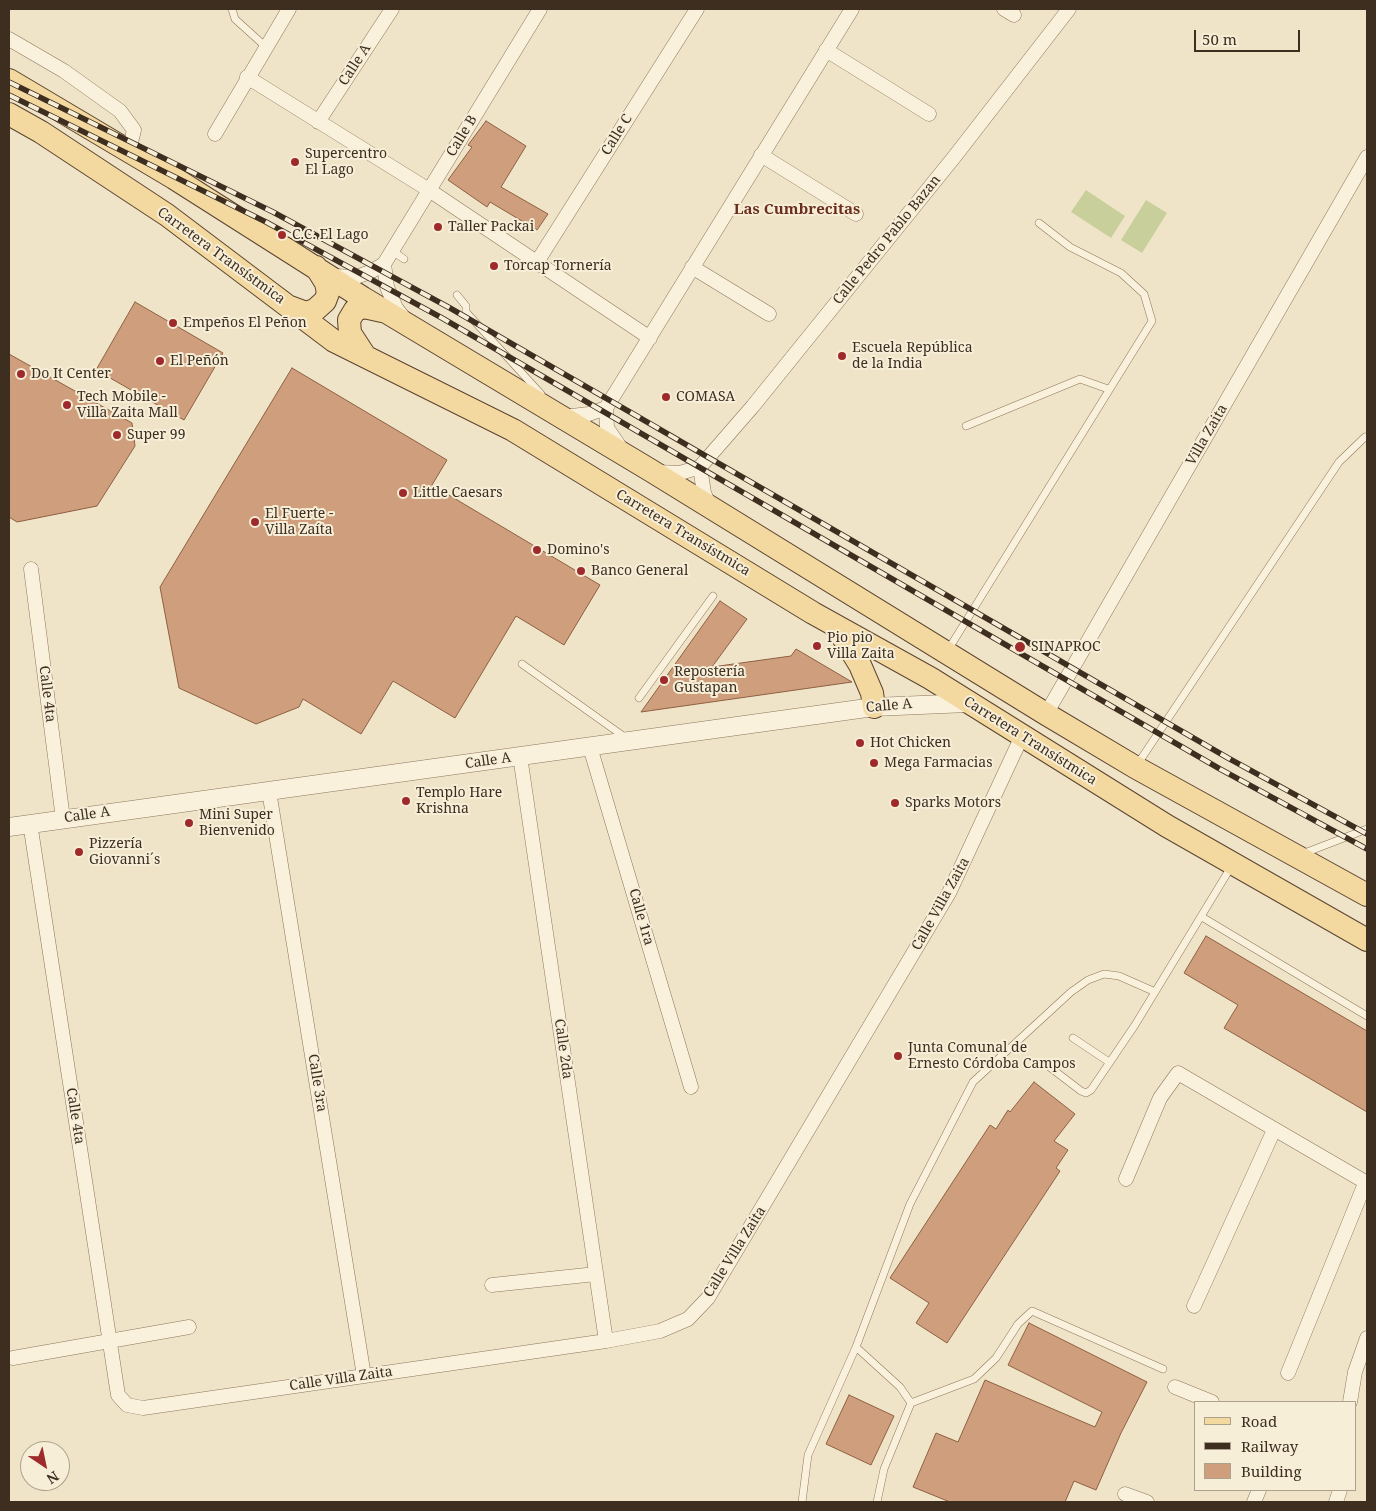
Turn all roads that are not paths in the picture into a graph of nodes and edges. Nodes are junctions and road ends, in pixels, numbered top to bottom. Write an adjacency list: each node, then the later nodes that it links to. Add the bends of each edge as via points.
1 (232, 9): 9 (lane, via 235,19)
2 (289, 9): 9 (street)
3 (392, 9): 15 (street, Calle A)
4 (540, 9): 20 (street, Calle B)
5 (697, 9): 25 (street, Calle C)
6 (852, 9): 10 (street)
7 (1069, 9): 42 (street, Calle Pedro Pablo Bazan, via 955,156)
8 (9, 39): 17 (street, via 64,71 120,111 134,130)
9 (266, 47): 11 (street)
10 (826, 50): 14 (street); 18 (street)
11 (247, 77): 15 (street); 16 (street)
12 (9, 80): 17 (main road)
13 (9, 114): 30 (main road, Carretera Transístmica, via 167,215)
14 (929, 114)
15 (318, 122): 20 (street)
16 (216, 134)
17 (129, 151): 28 (main road)
18 (762, 155): 21 (street); 27 (street)
19 (1367, 157): 53 (street, Villa Zaita)
20 (429, 190): 23 (street, Calle B); 25 (street)
21 (856, 214)
22 (1039, 223): 36 (lane, via 1070,247 1121,273 1144,294 1152,320)
23 (391, 250): 24 (lane); 26 (street, Calle B)
24 (404, 259)
25 (537, 262): 34 (street)
26 (384, 264): 28 (street, via 356,277 340,277); 33 (street, via 387,287 396,308)
27 (692, 267): 32 (street); 34 (street)
28 (321, 270): 30 (main road, via 328,293 325,301 306,313); 31 (main road)
29 (457, 295): 38 (lane, via 466,306 466,312)
30 (289, 306): 35 (main road, Carretera Transístmica, via 334,341)
31 (386, 311): 33 (main road); 35 (main road, via 364,306 355,310 349,320 350,334)
32 (769, 314)
33 (411, 326): 38 (main road)
34 (650, 338): 37 (street)
35 (365, 356): 47 (main road, Carretera Transístmica, via 514,430)
36 (1108, 389): 39 (lane, via 1080,379); 48 (lane)
37 (606, 408): 38 (street, via 589,414); 41 (street, via 607,428)
38 (561, 417): 41 (main road)
39 (966, 426)
40 (1366, 438): 58 (lane, via 1339,462)
41 (627, 456): 43 (main road)
42 (700, 466): 43 (street, via 670,474); 44 (street, via 704,492)
43 (650, 470): 44 (main road)
44 (711, 509): 48 (main road)
45 (31, 569): 60 (street, Calle 4ta)
46 (713, 596): 50 (lane)
47 (835, 625): 51 (main road, Carretera Transístmica, via 887,652); 52 (main road, via 860,665 872,693)
48 (946, 652): 53 (main road)
49 (522, 664): 55 (lane)
50 (639, 698)
51 (968, 703): 52 (street, Calle A); 54 (main road, Carretera Transístmica)
52 (874, 707): 55 (street, Calle A)
53 (1046, 714): 58 (main road)
54 (1022, 736): 65 (main road, Carretera Transístmica); 84 (street, Calle Villa Zaita, via 950,893 708,1298 688,1319 660,1330)
55 (630, 741): 56 (street, Calle A)
56 (590, 747): 57 (street, Calle A); 74 (street, Calle 1ra)
57 (520, 756): 59 (street, Calle A); 78 (street, Calle 2da)
58 (1135, 767): 64 (main road)
59 (269, 791): 60 (street, Calle A); 90 (street, Calle 3ra)
60 (63, 819): 61 (street, Calle A)
61 (30, 823): 62 (street, Calle A); 83 (street, Calle 4ta)
62 (9, 827)
63 (1367, 829): 64 (lane)
64 (1298, 855): 66 (main road)
65 (1234, 864): 67 (lane); 68 (main road, Carretera Transístmica)
66 (1367, 895)
67 (1202, 917): 69 (lane); 70 (lane)
68 (1367, 940)
69 (1154, 991): 72 (lane); 85 (lane, via 1119,976 1104,974 1088,980 972,1082 910,1204)
70 (1367, 1016)
71 (1072, 1038): 72 (lane)
72 (1110, 1062): 73 (lane, via 1091,1090 1084,1093)
73 (1047, 1065)
74 (691, 1087)
75 (1274, 1130): 76 (street, via 1178,1073 1160,1098); 77 (street); 80 (street)
76 (1126, 1179)
77 (1366, 1182): 89 (street)
78 (596, 1274): 79 (street); 84 (street, Calle 2da)
79 (492, 1286)
80 (1194, 1306)
81 (189, 1327): 83 (street)
82 (1367, 1338): 88 (street)
83 (110, 1341): 86 (street); 95 (street, Calle 4ta, via 118,1396)
84 (606, 1341): 90 (street, Calle Villa Zaita)
85 (856, 1347): 94 (lane, via 900,1387); 97 (lane, via 808,1455)
86 (13, 1358)
87 (1163, 1369): 94 (lane, via 1032,1311 1018,1324 996,1358 974,1379)
88 (1361, 1372): 93 (street)
89 (1288, 1373)
90 (364, 1376): 95 (street, Calle Villa Zaita, via 143,1408)
91 (1175, 1387): 92 (street)
92 (1210, 1401)
93 (1350, 1401)
94 (911, 1403): 98 (lane, via 884,1469)
95 (127, 1405)
96 (1125, 1494): 99 (street)
97 (802, 1502)
98 (877, 1502)
99 (1147, 1502)

